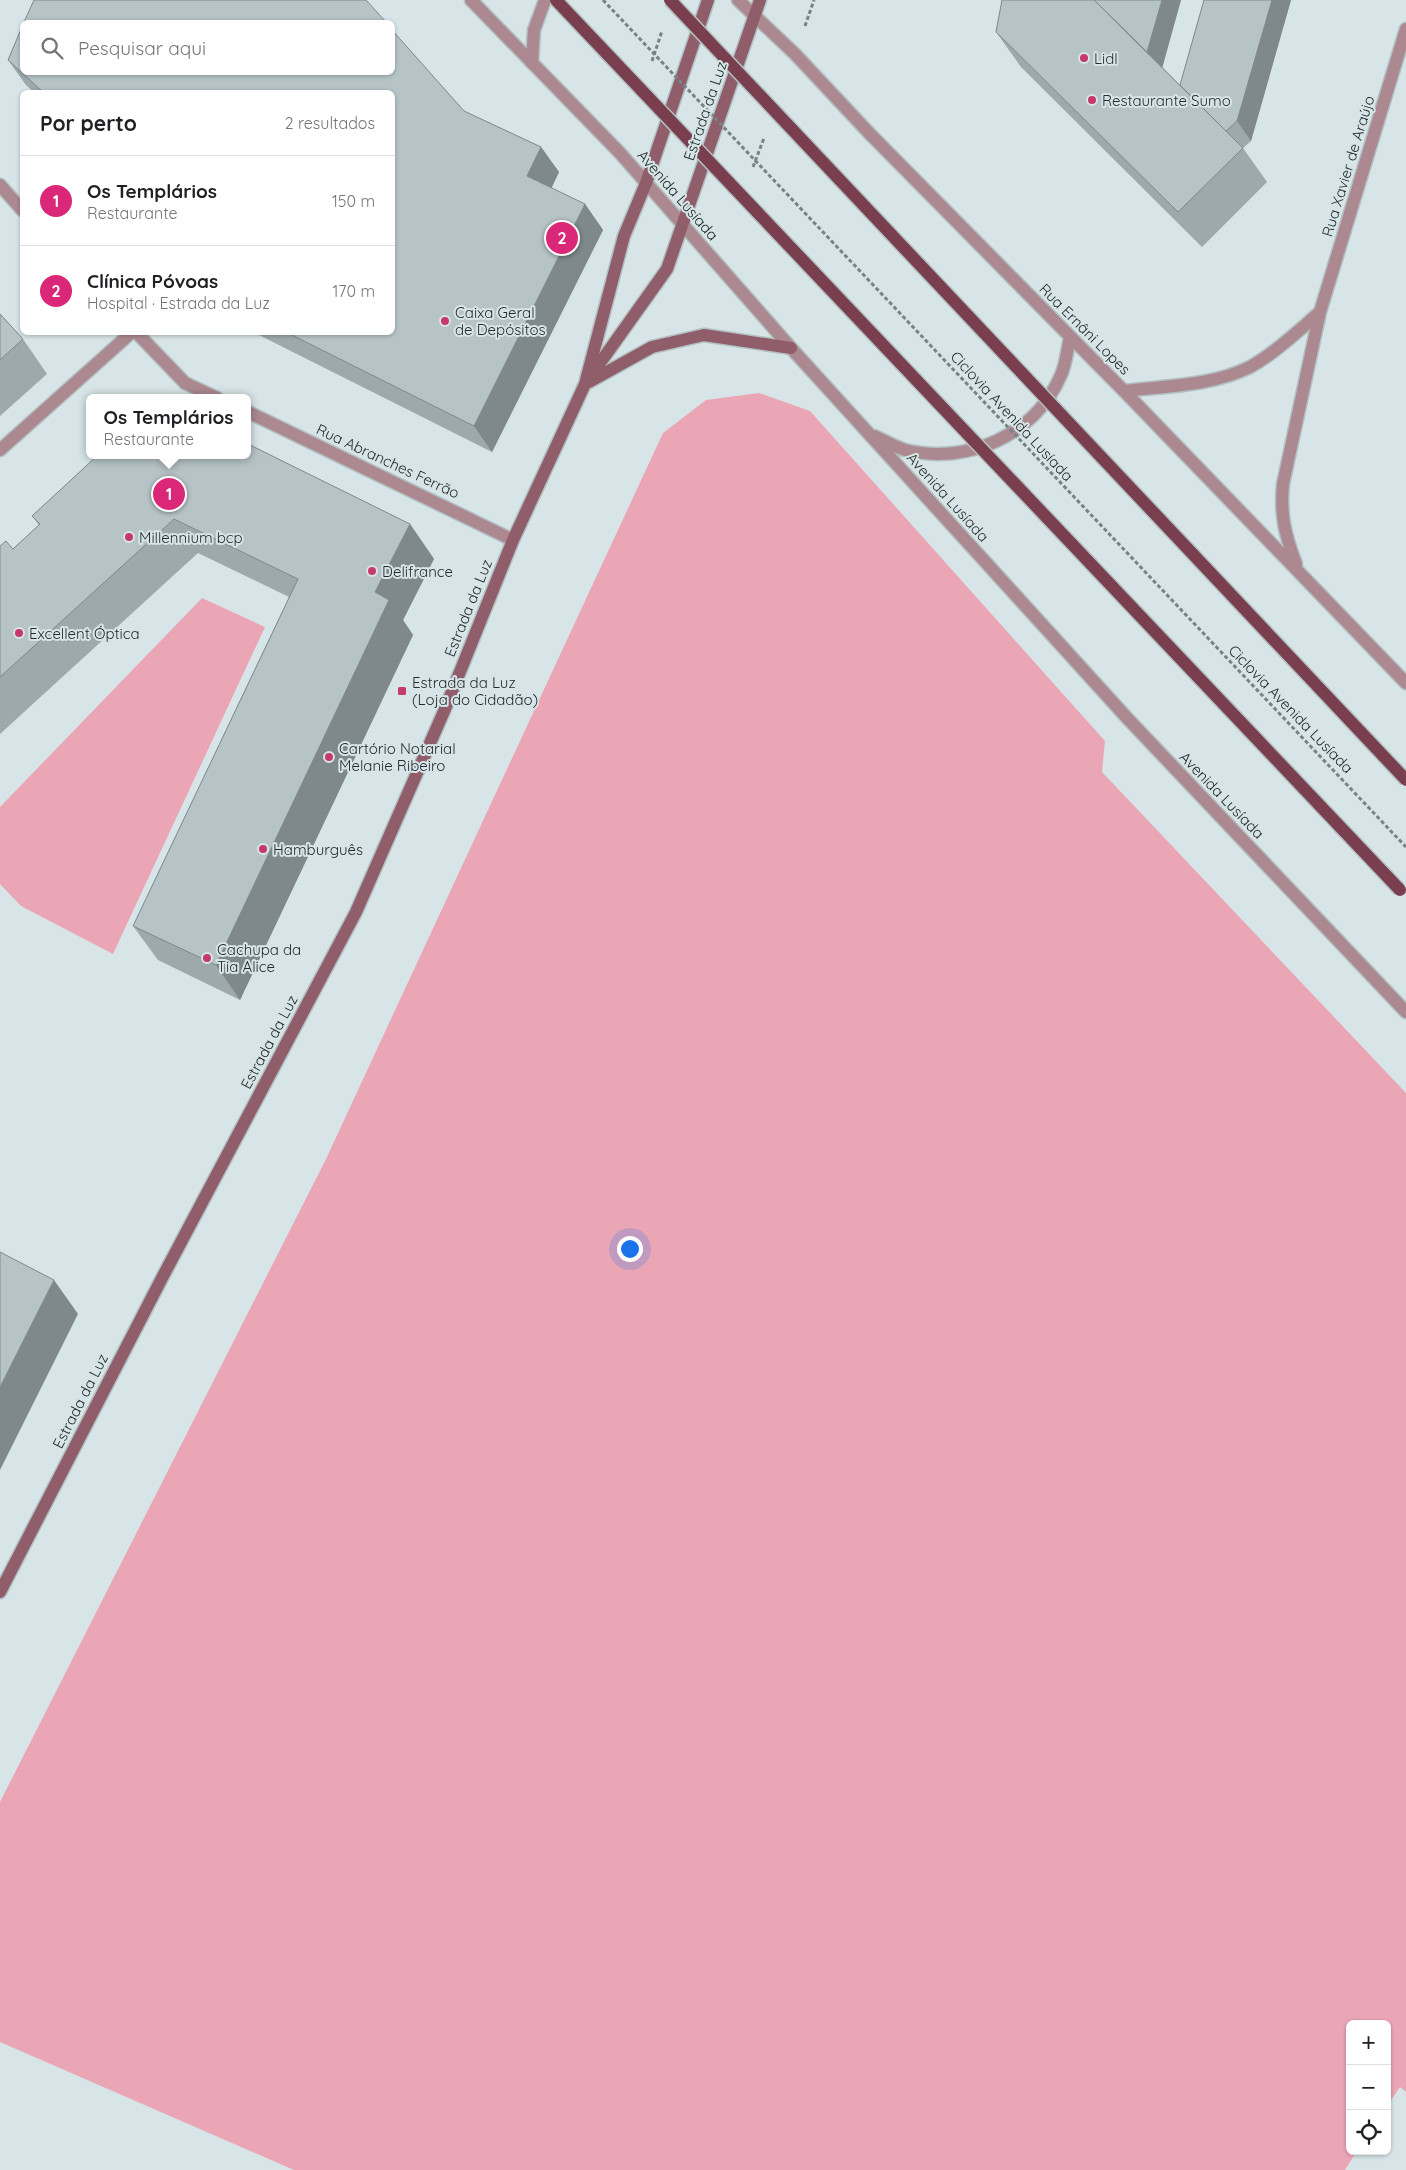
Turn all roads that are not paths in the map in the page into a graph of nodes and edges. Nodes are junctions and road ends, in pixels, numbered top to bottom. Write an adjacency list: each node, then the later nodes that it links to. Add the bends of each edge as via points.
1 (471, 0): 10 (street, Avenida Lusíada)
2 (545, 0): 10 (street, via 534,30)
3 (556, 0): 30 (main road, bridge)
4 (670, 0): 29 (main road, bridge)
5 (708, 0): 11 (main road, Estrada da Luz)
6 (738, 0): 8 (street, Rua Ernâni Lopes)
7 (760, 0): 8 (main road, Estrada da Luz)
8 (754, 16): 14 (main road, Estrada da Luz); 18 (street, Rua Ernâni Lopes, via 795,54)
9 (1406, 29): 15 (street, Rua Xavier de Araújo)
10 (532, 63): 11 (street, Avenida Lusíada)
11 (646, 183): 14 (street, Avenida Lusíada); 20 (main road, Estrada da Luz, via 624,236)
12 (0, 185): 13 (street)
13 (20, 208)
14 (682, 224): 19 (street, Avenida Lusíada); 20 (main road, Estrada da Luz, via 667,269)
15 (1320, 312): 21 (street, via 1250,367 1201,382); 27 (street, Rua Xavier de Araújo, via 1280,509)
16 (131, 335): 25 (street)
17 (137, 335): 22 (street, via 185,383)
18 (1070, 338): 21 (street, Rua Ernâni Lopes); 24 (street, via 1061,375 1042,408 1013,433 979,449 941,455 904,450)
19 (791, 348): 20 (main road, via 704,334 652,347); 24 (street, Avenida Lusíada)
20 (585, 384): 26 (main road, Estrada da Luz)
21 (1124, 391): 27 (street, Rua Ernâni Lopes)
22 (208, 394)
23 (251, 413): 26 (street, Rua Abranches Ferrão)
24 (869, 434): 31 (street, Avenida Lusíada, via 1128,719)
25 (0, 450)
26 (513, 540): 32 (main road, Estrada da Luz, via 445,709 356,912)
27 (1298, 569): 28 (street, Rua Ernâni Lopes)
28 (1406, 683)
29 (1406, 780)
30 (1400, 890)
31 (1406, 1012)
32 (0, 1592)

